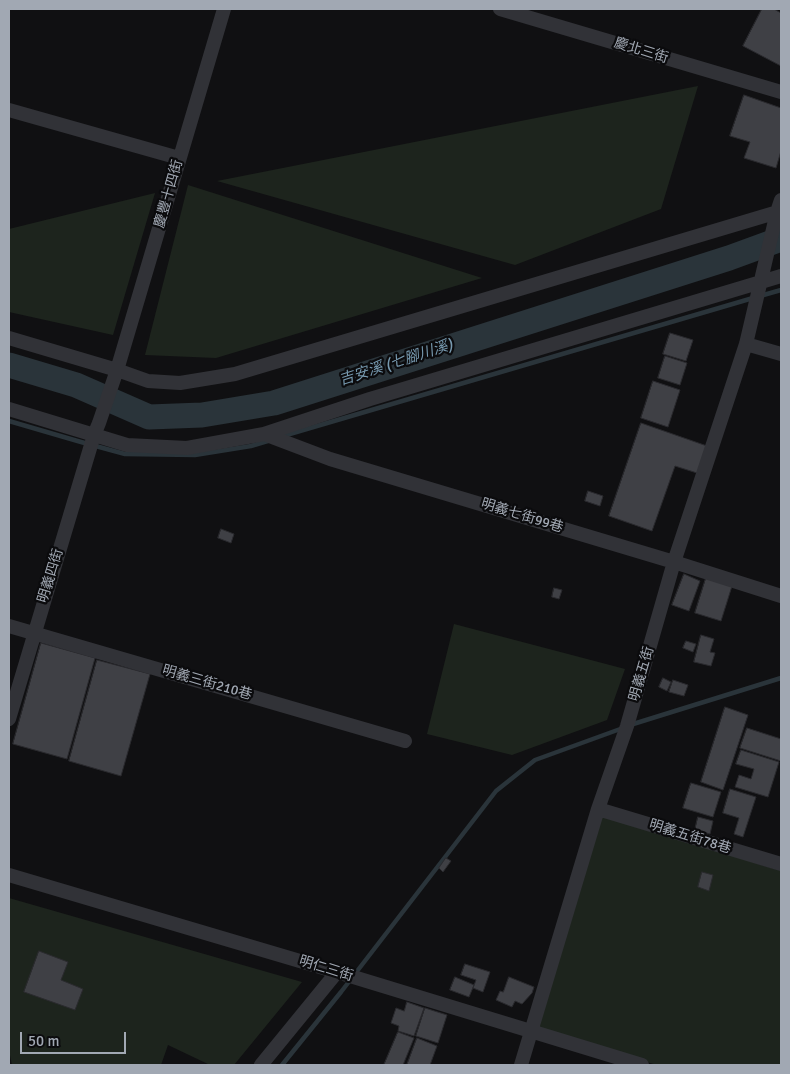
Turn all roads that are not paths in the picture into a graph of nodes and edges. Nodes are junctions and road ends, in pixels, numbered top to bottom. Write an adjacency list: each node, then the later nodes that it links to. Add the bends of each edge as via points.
1 (224, 9): 5 (street, 慶豐十四街)
2 (500, 9): 3 (street, 慶北三街)
3 (781, 92)
4 (9, 110): 5 (street)
5 (179, 158): 12 (street, 慶豐十四街)
6 (780, 208): 8 (street, 明義五街); 12 (street, via 235,374 180,383)
7 (781, 276): 8 (street)
8 (760, 282): 10 (street, 明義五街); 15 (street)
9 (9, 338): 12 (street)
10 (746, 344): 11 (street); 16 (street, 明義五街)
11 (781, 354)
12 (116, 374): 14 (street, 慶豐十四街)
13 (9, 409): 14 (street)
14 (97, 429): 15 (street, via 126,445 187,448); 19 (street, 明義四街)
15 (264, 434): 16 (street, 明義七街99巷, via 330,459)
16 (674, 562): 17 (street, 明義七街99巷); 22 (street, 明義五街, via 627,726)
17 (781, 596)
18 (9, 626): 19 (street, 明義三街210巷)
19 (34, 633): 20 (street, 明義四街); 21 (street, 明義三街210巷)
20 (9, 718)
21 (406, 741)
22 (598, 809): 23 (street, 明義五街78巷); 26 (street, 明義五街)
23 (781, 864)
24 (9, 875): 25 (street, 明仁三街)
25 (347, 975): 26 (street, 明仁三街); 27 (street)
26 (531, 1032): 28 (street, 明義五街); 29 (street, 明仁三街)
27 (261, 1065)
28 (521, 1065)
29 (642, 1065)

